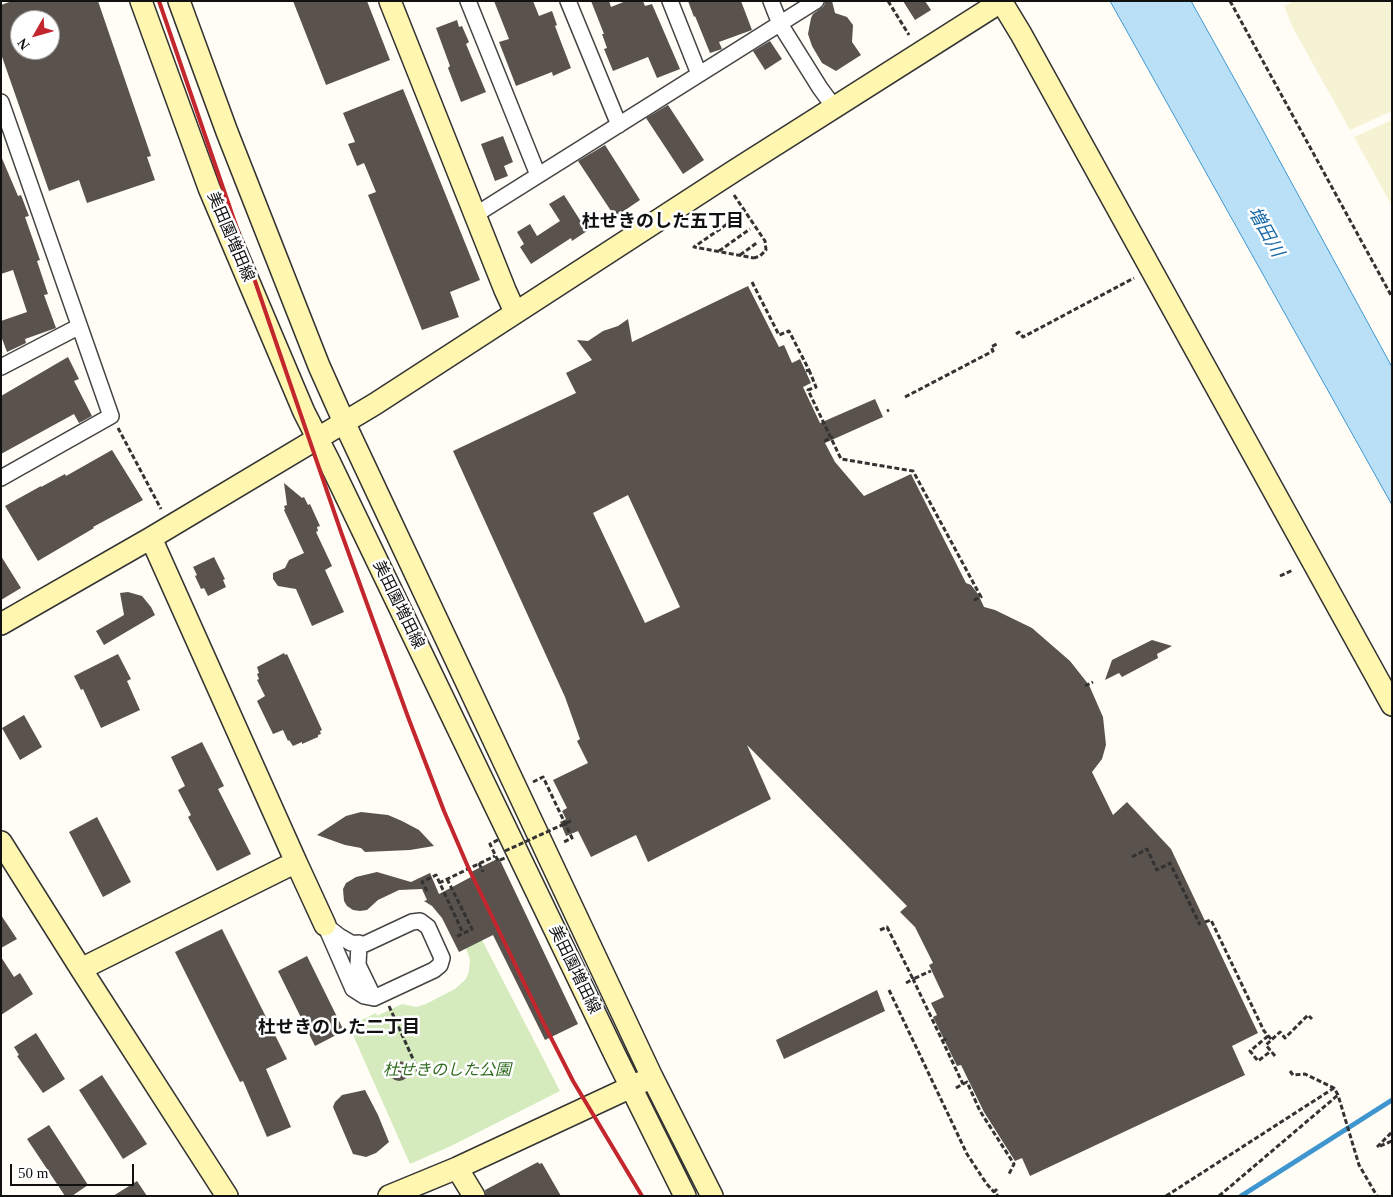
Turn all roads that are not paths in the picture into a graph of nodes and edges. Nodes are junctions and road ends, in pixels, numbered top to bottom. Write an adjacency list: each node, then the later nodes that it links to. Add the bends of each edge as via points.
1 (141, 1): 21 (street, 美田園増田線, via 209,188)
2 (179, 1): 20 (street, 美田園増田線, via 319,366)
3 (390, 1): 16 (street)
4 (468, 1): 15 (street)
5 (568, 1): 14 (street)
6 (670, 1): 11 (street)
7 (771, 1): 10 (street)
8 (816, 1): 10 (street)
9 (1002, 1): 13 (street); 25 (street)
10 (780, 24): 11 (street); 13 (street)
11 (700, 74): 14 (street)
12 (1, 102): 18 (street)
13 (834, 107): 17 (street)
14 (619, 125): 15 (street)
15 (538, 175): 16 (street)
16 (475, 216): 17 (street)
17 (515, 312): 20 (street)
18 (78, 326): 19 (street); 22 (street, via 111,416)
19 (1, 367)
20 (344, 422): 21 (street); 32 (street, 美田園増田線)
21 (317, 438): 23 (street); 33 (street, 美田園増田線)
22 (1, 478)
23 (151, 538): 24 (street); 27 (street)
24 (1, 624)
25 (1392, 705)
26 (1, 842): 30 (street)
27 (296, 862): 28 (street); 30 (street)
28 (325, 926): 29 (street, via 351,943); 31 (street, via 353,988)
29 (359, 943): 31 (street, via 358,965); 31 (street, via 365,944 420,921 428,926 442,958 434,970)
30 (81, 969): 35 (street)
31 (374, 998)
32 (652, 1077): 33 (street); 39 (street, 美田園増田線)
33 (631, 1087): 34 (street); 38 (street, 美田園増田線)
34 (457, 1168): 36 (street); 37 (street)
35 (227, 1196)
36 (389, 1196)
37 (474, 1196)
38 (685, 1196)
39 (712, 1196)

